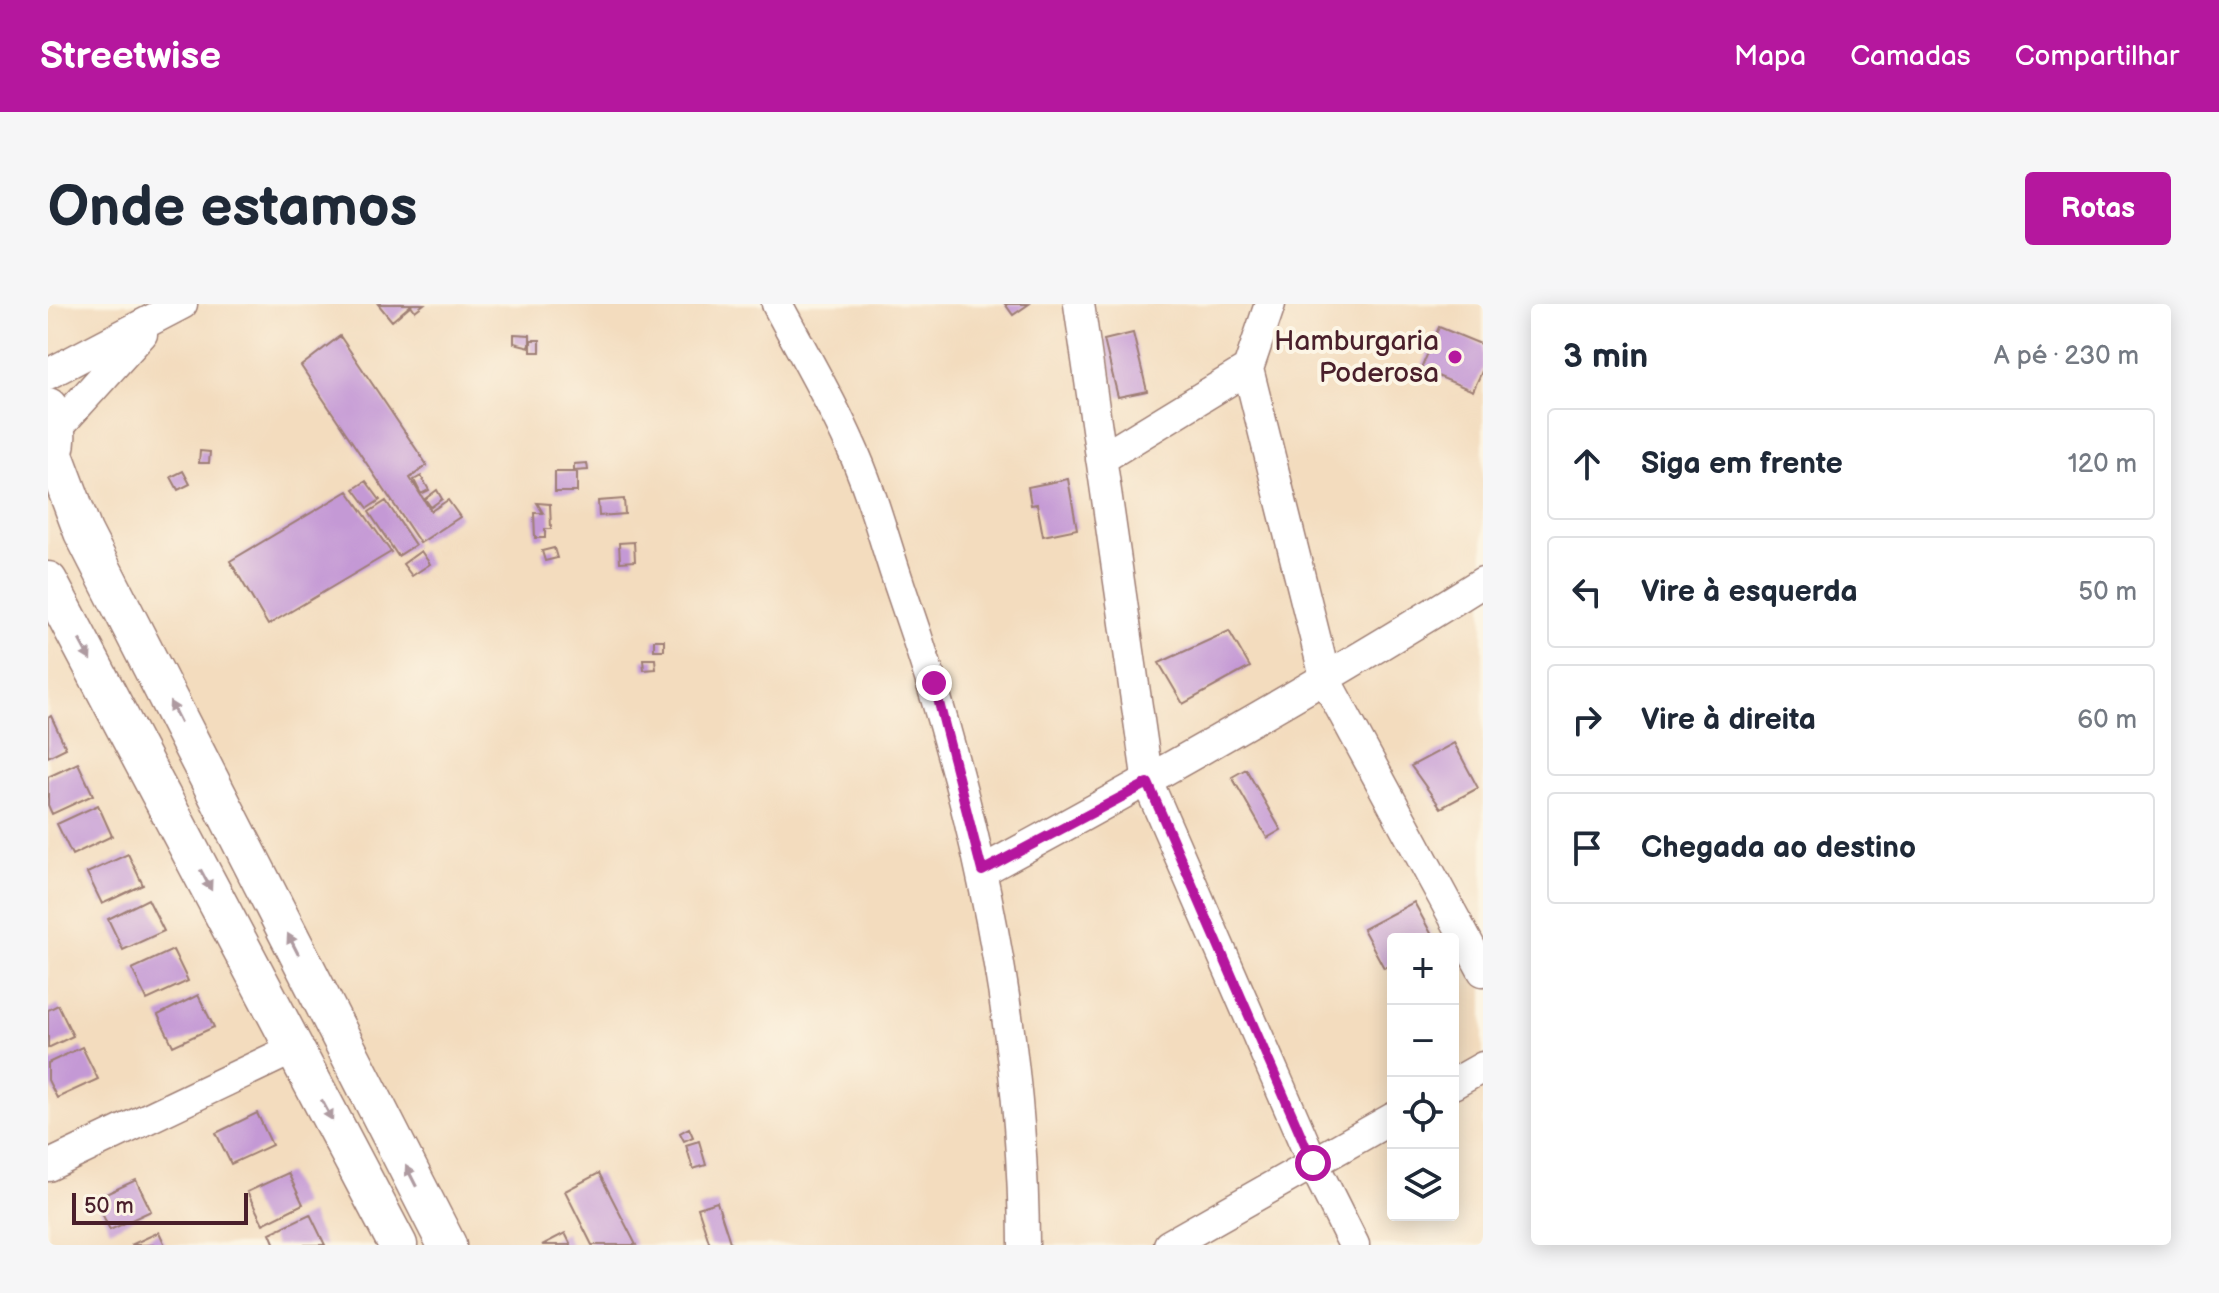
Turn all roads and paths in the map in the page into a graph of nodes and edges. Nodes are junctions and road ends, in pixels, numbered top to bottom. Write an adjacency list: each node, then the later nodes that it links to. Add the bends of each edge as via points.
1 (182, 304): 5 (street)
2 (777, 304): 14 (street, via 851,445 934,683)
3 (1079, 304): 9 (street)
4 (1270, 304): 6 (street)
5 (154, 321): 7 (street); 8 (street)
6 (1248, 369): 9 (street); 12 (street)
7 (48, 374)
8 (52, 439): 23 (main road, one-way to 8, via 83,532)
9 (1101, 459): 13 (street)
10 (48, 581): 16 (main road, one-way to 16)
11 (1483, 582): 12 (street)
12 (1326, 681): 13 (street); 15 (street)
13 (1148, 783): 14 (street); 20 (street)
14 (982, 871): 24 (street, via 1008,1007 1023,1152)
15 (1483, 971)
16 (295, 1048): 21 (street); 22 (main road, one-way to 22)
17 (1483, 1067): 18 (street)
18 (1459, 1081)
19 (1387, 1121): 20 (street)
20 (1313, 1163): 25 (street); 26 (street)
21 (48, 1166)
22 (398, 1245)
23 (447, 1245)
24 (1024, 1245)
25 (1169, 1245)
26 (1354, 1245)

